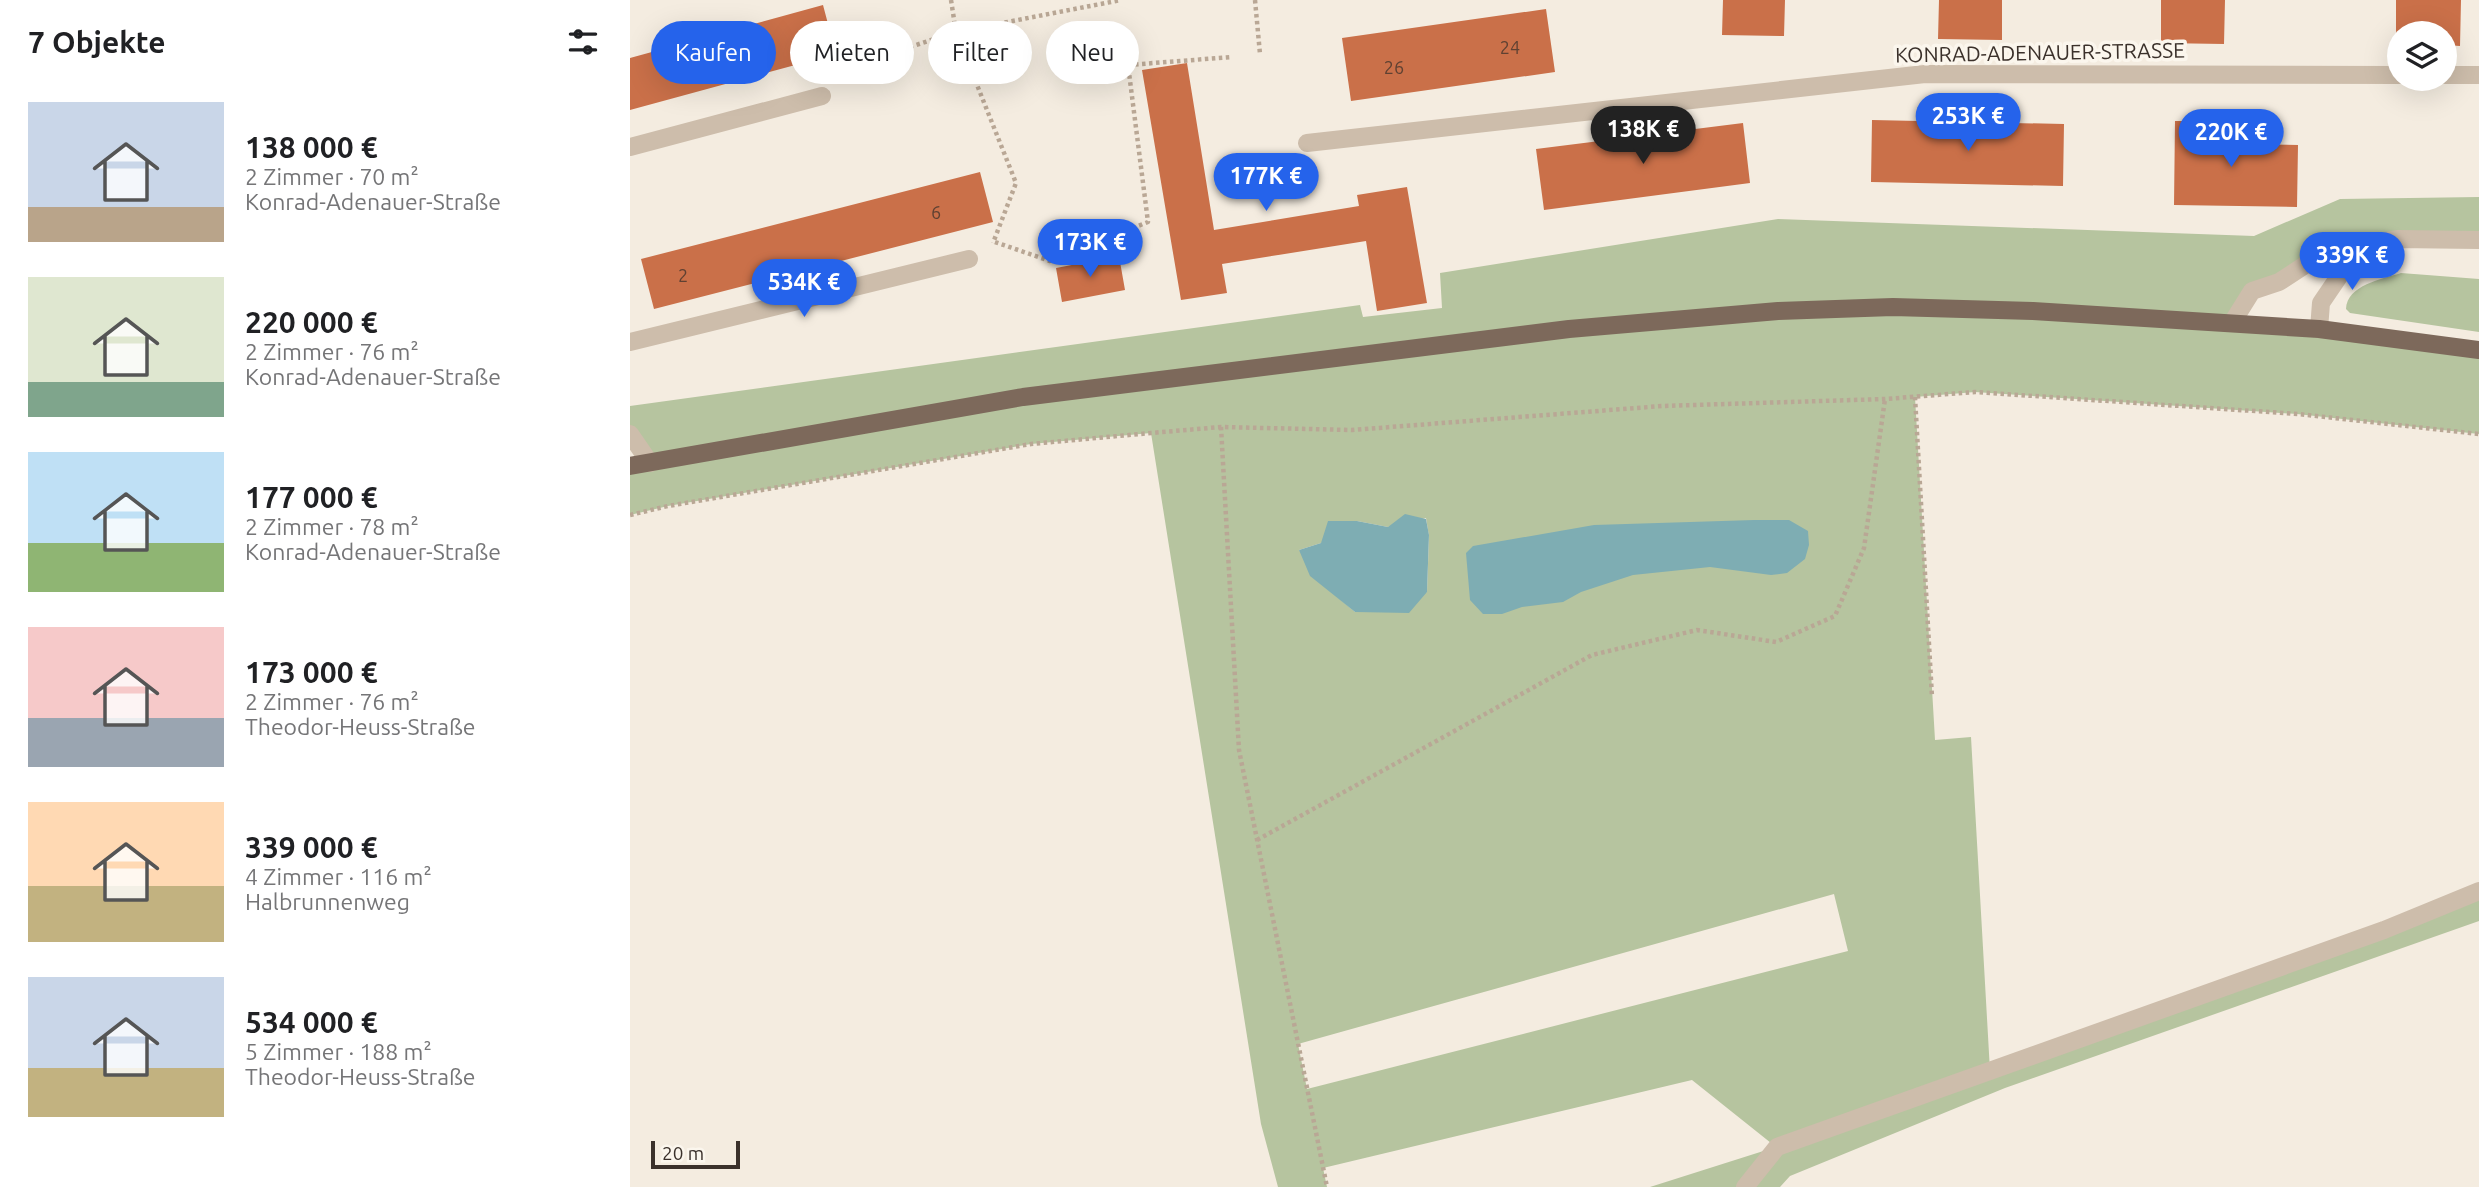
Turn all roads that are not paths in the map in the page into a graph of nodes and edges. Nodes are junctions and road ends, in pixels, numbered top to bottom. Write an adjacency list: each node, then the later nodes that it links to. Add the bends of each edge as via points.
1 (2387, 75): 5 (street, KONRAD-ADENAUER-STRASSE, via 1925,74)
2 (2457, 75): 3 (street)
3 (2479, 75)
4 (818, 97): 6 (street)
5 (1307, 143)
6 (630, 147)
7 (2479, 240): 8 (street, via 2397,239)
8 (2359, 247): 10 (street, via 2325,252 2279,282 2252,291); 11 (street, via 2321,303)
9 (969, 259): 12 (street)
10 (2232, 323): 11 (main road); 15 (main road, via 1893,307 1723,316 1531,334 1023,397)
11 (2319, 330): 13 (main road)
12 (630, 342)
13 (2479, 350)
14 (630, 434): 15 (street)
15 (650, 463): 16 (main road)
16 (630, 467)
17 (2479, 891): 18 (street, via 2384,930 1777,1147)
18 (1745, 1187)

